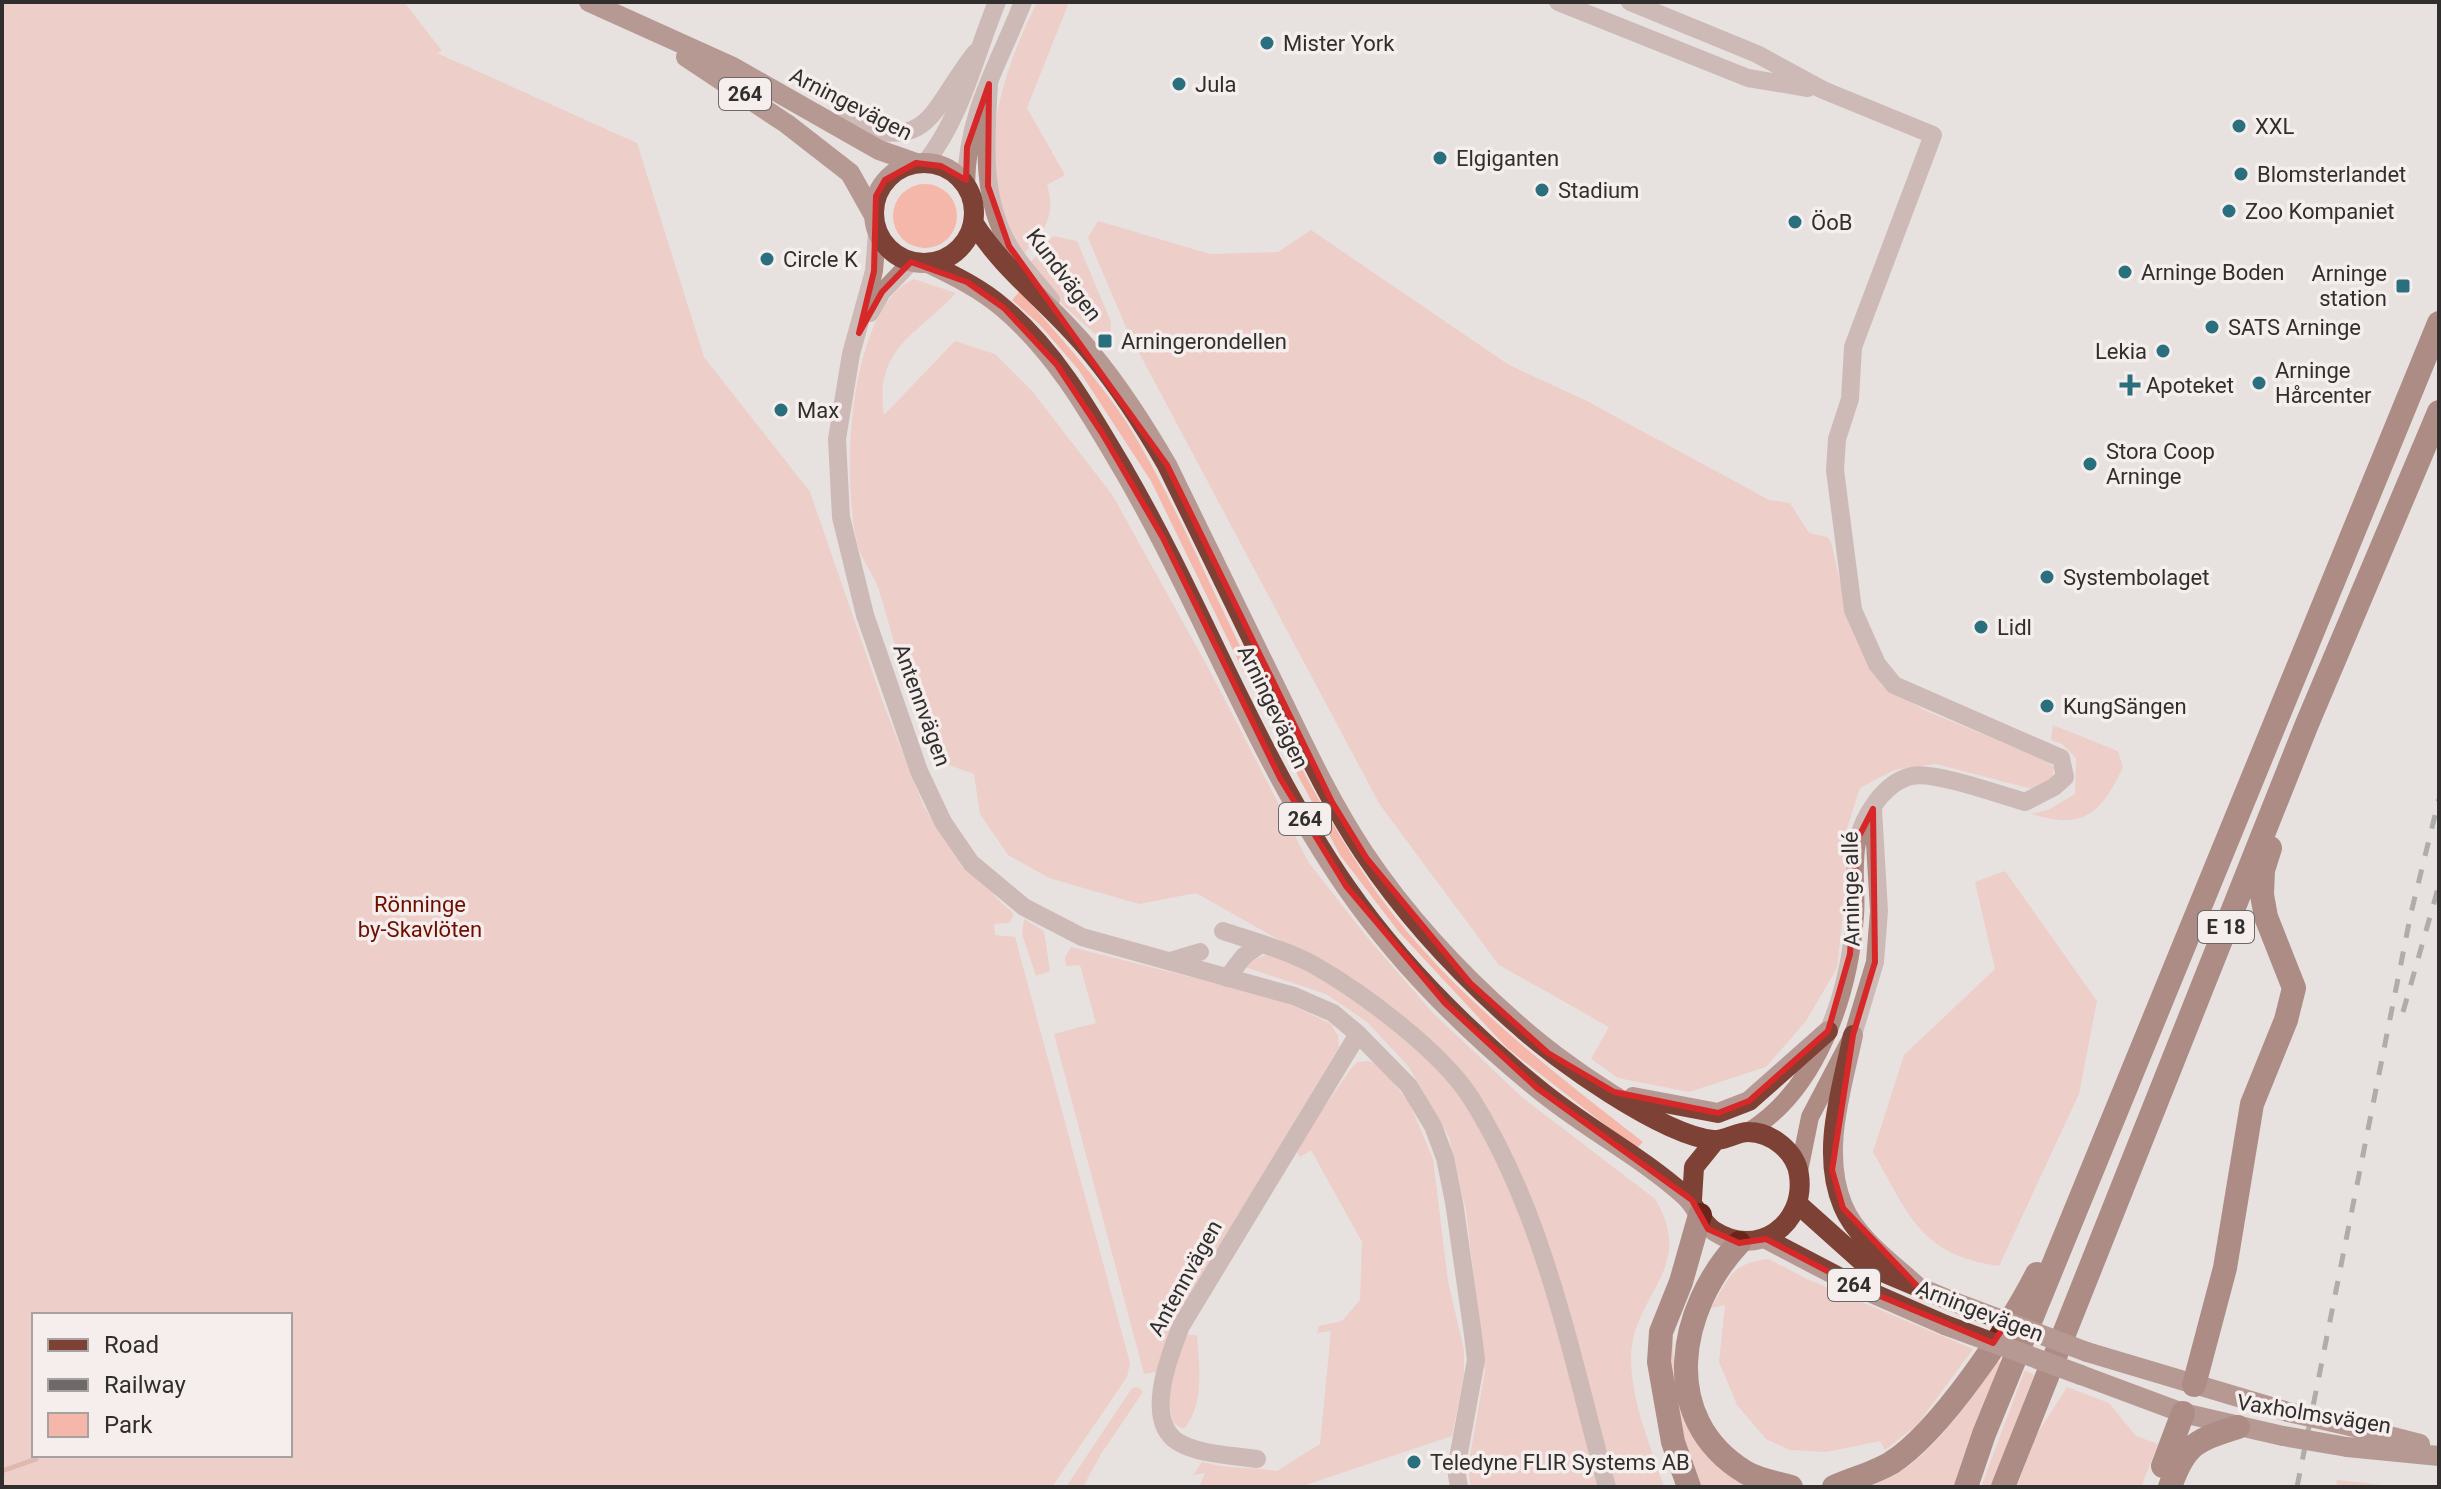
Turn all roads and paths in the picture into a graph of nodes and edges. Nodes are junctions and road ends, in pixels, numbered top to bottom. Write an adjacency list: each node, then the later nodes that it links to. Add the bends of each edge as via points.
1 (997, 2): 6 (street)
2 (1023, 2): 7 (street, Kundvägen)
3 (1558, 2): 8 (street, via 1748,78)
4 (1630, 2): 8 (street, via 1757,54)
5 (590, 3): 9 (main road, Arningevägen / 264, via 731,66); 13 (main road, Arningevägen / 264, via 724,80 787,124 850,173)
6 (975, 53): 9 (street, via 927,125 902,135 874,133); 10 (street, via 943,141)
7 (989, 84): 11 (street, Kundvägen, via 976,109 967,147); 17 (street, Kundvägen, via 985,158 997,216 1009,246)
8 (1823, 90): 20 (street, via 1933,135 1853,347 1850,399 1837,439 1835,470 1853,610 1877,664 1894,685 2061,758 2065,777 2025,802 1914,775 1887,788)
9 (804, 109): 10 (main road, Arningevägen / 264, via 879,150)
10 (921, 163): 11 (main road, 264, via 941,166); 13 (main road, via 885,180 876,196)
11 (966, 185): 12 (main road, 264)
12 (973, 222): 14 (main road, via 958,250); 17 (main road, Arningevägen / 264, via 1001,262)
13 (875, 224): 14 (main road, 264, via 891,252); 16 (street, Antennvägen, via 874,271)
14 (920, 263): 16 (street, Antennvägen, via 882,292); 35 (main road, Arningevägen / 264, via 967,282 1004,308 1072,385 1163,538 1280,778 1346,886 1384,936 1445,1003 1537,1088)
15 (2439, 323): 31 (highway, E 18)
16 (859, 333): 24 (street, Antennvägen, via 837,439 841,517 865,615 919,771 943,822 971,863 1024,907 1082,937)
17 (1091, 353): 29 (main road, Arningevägen / 264, via 1167,465 1332,802 1367,859 1470,983 1548,1053)
18 (2439, 412): 52 (highway, E 18, via 2307,724)
19 (2439, 435): 39 (highway, via 2263,870 2266,917 2294,988 2252,1104 2225,1268)
20 (1873, 809): 26 (street, Arninge allé, via 1857,840 1850,954); 28 (street, Arninge allé, via 1879,873 1875,962)
21 (1223, 931): 22 (street)
22 (1261, 944): 25 (street); 47 (street, via 1312,964 1391,1018 1469,1096 1534,1225)
23 (1200, 952): 24 (street)
24 (1170, 961): 25 (street, Antennvägen)
25 (1227, 978): 27 (street, Antennvägen, via 1294,996 1333,1013)
26 (1828, 1031): 29 (main road, via 1749,1101 1718,1113); 30 (street, Arninge allé, via 1799,1086 1773,1117)
27 (1358, 1034): 45 (street, Antennvägen, via 1181,1326 1165,1367 1160,1396 1165,1423 1176,1441 1198,1450); 46 (street, Antennvägen, via 1409,1086 1445,1158 1476,1360 1456,1469)
28 (1853, 1035): 33 (street, Arninge allé, via 1810,1117); 38 (main road, via 1832,1170 1843,1208)
29 (1614, 1092): 32 (main road, Arningevägen / 264, via 1664,1123)
30 (1748, 1132): 32 (main road); 33 (main road, via 1771,1138 1790,1153)
31 (2107, 1138): 50 (highway, via 2030,1288 1955,1399 1924,1436 1890,1463); 51 (highway, E 18)
32 (1715, 1141): 35 (main road, via 1694,1167)
33 (1799, 1171): 34 (main road)
34 (1799, 1205): 36 (main road, via 1787,1224); 38 (main road, Arningevägen / 264, via 1866,1265)
35 (1696, 1208): 37 (main road, Arningevägen / 264, via 1708,1229); 48 (highway, via 1681,1282 1661,1332 1659,1362 1673,1442)
36 (1766, 1239): 37 (main road); 40 (main road, Arningevägen / 264, bridge, via 1945,1325)
37 (1739, 1243): 49 (highway, via 1723,1260 1690,1322 1685,1376 1702,1429 1721,1454 1747,1474)
38 (1918, 1287): 39 (main road, Arningevägen / 264, bridge, via 2087,1352)
39 (2194, 1385): 40 (main road); 42 (main road, Arningevägen, bridge, via 2288,1412)
40 (2183, 1413): 41 (main road, Vaxholmsvägen); 53 (highway)
41 (2238, 1427): 42 (main road, Vaxholmsvägen, bridge, via 2283,1436); 54 (highway, via 2207,1436 2187,1449)
42 (2349, 1437): 43 (main road); 44 (main road, Vaxholmsvägen)
43 (2439, 1449)
44 (2439, 1456)
45 (1257, 1459)
46 (1459, 1487)
47 (1607, 1487)
48 (1689, 1487)
49 (1791, 1487)
50 (1834, 1487)
51 (1966, 1487)
52 (2003, 1487)
53 (2155, 1487)
54 (2170, 1487)

